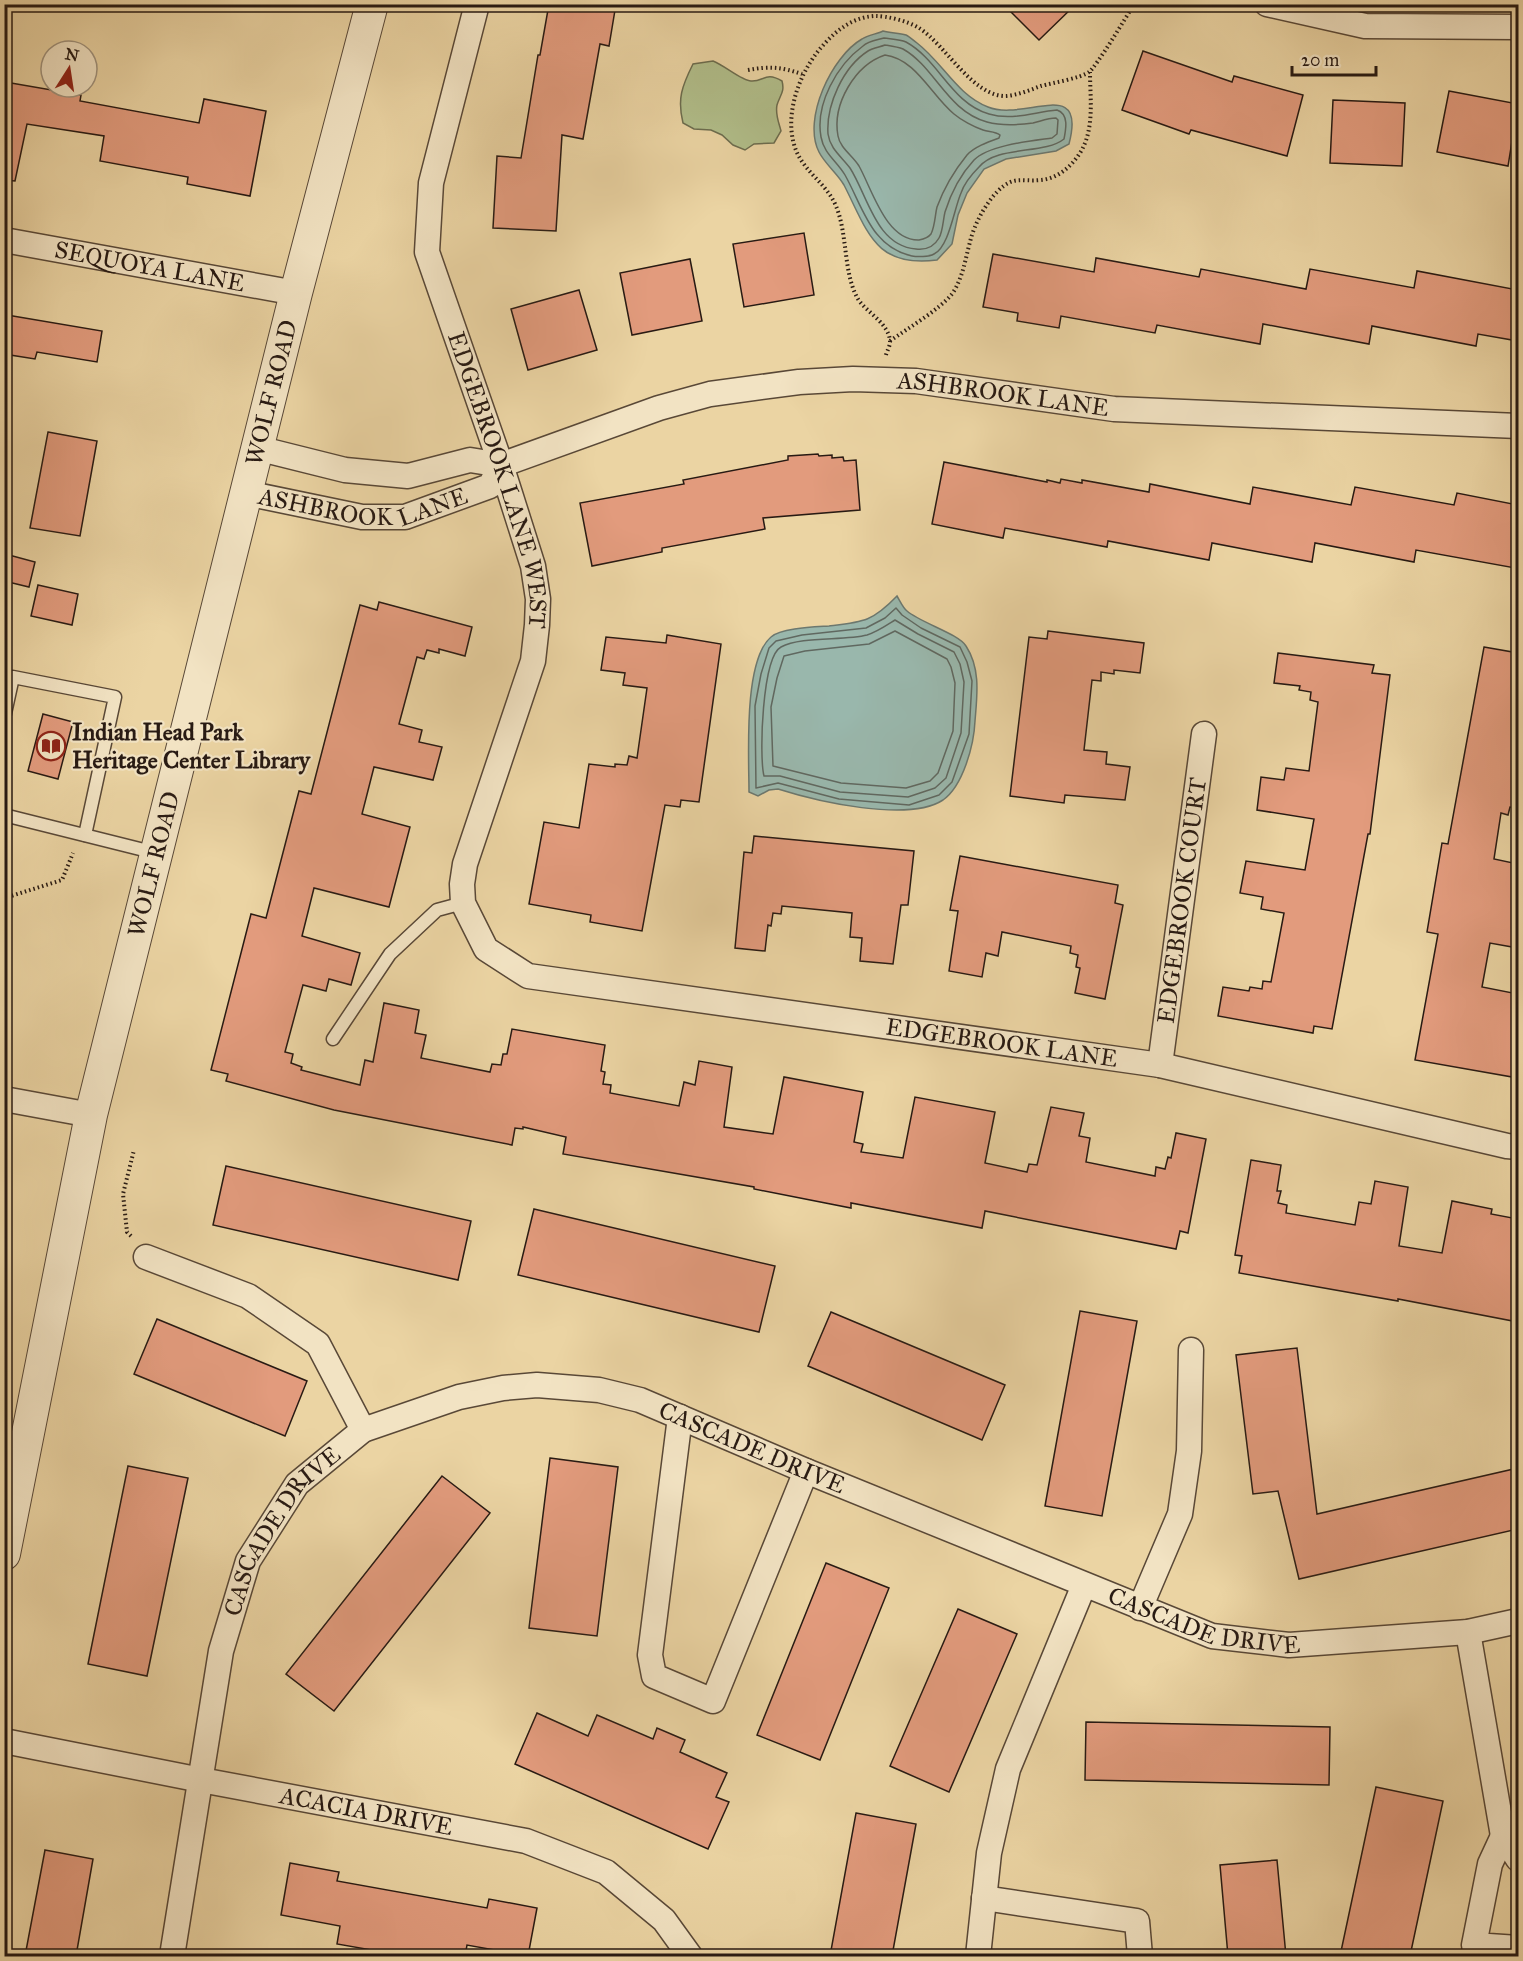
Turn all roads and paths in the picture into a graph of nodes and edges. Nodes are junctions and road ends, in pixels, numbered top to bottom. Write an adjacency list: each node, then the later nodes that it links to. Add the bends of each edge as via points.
1 (372, 4): 10 (street, WOLF ROAD)
2 (477, 4): 15 (street, EDGEBROOK LANE WEST, via 431,183 427,252)
3 (1134, 4): 7 (path)
4 (1267, 4): 5 (street, via 1365,26)
5 (1518, 27)
6 (748, 70): 8 (path, via 769,66)
7 (1090, 72): 8 (path, via 1022,93 991,93 975,83 917,27 875,16 840,28); 11 (path, via 1090,120 1081,152 1055,177 1017,179 997,191 977,222 965,267 951,295)
8 (802, 74): 11 (path, via 792,114 795,148 837,206 858,298 886,330)
9 (4, 240): 10 (street, SEQUOYA LANE)
10 (296, 293): 14 (street, WOLF ROAD)
11 (890, 341): 12 (path)
12 (882, 380): 13 (street, ASHBROOK LANE, via 927,382 1114,409); 15 (street, ASHBROOK LANE, via 799,381 710,394 659,408)
13 (1518, 426)
14 (257, 448): 15 (street, ASHBROOK LANE, via 345,470 408,476 470,460); 16 (street, WOLF ROAD)
15 (501, 465): 16 (street, ASHBROOK LANE, via 490,486 405,517 362,517); 23 (street, EDGEBROOK LANE WEST, via 533,566 537,625 533,661 465,864)
16 (246, 494): 21 (street, WOLF ROAD)
17 (4, 718): 20 (lane, via 13,678 115,697)
18 (1204, 734): 26 (street, EDGEBROOK COURT)
19 (4, 815): 20 (lane)
20 (85, 835): 21 (lane); 22 (path, via 62,880)
21 (157, 853): 28 (street, WOLF ROAD)
22 (4, 900)
23 (463, 903): 24 (street, EDGEBROOK LANE WEST); 25 (lane, via 437,910 390,954)
24 (486, 949): 26 (street, EDGEBROOK LANE, via 528,976)
25 (333, 1039)
26 (1160, 1065): 29 (street, EDGEBROOK LANE)
27 (4, 1099): 28 (street)
28 (91, 1115): 36 (street, WOLF ROAD)
29 (1518, 1147)
30 (134, 1150): 31 (path, via 123,1194 128,1232)
31 (146, 1257): 34 (street, via 248,1296 318,1344)
32 (1191, 1350): 38 (street, via 1189,1452 1180,1514)
33 (680, 1417): 34 (street, CASCADE DRIVE, via 640,1400 599,1390 537,1385 459,1397); 35 (street, CASCADE DRIVE); 35 (street, via 650,1655 654,1676 713,1701)
34 (363, 1430): 42 (street, CASCADE DRIVE, via 297,1484 248,1561 221,1652)
35 (806, 1472): 37 (street, CASCADE DRIVE)
36 (4, 1554)
37 (1084, 1585): 38 (street, CASCADE DRIVE); 45 (street, via 1008,1769 989,1853)
38 (1140, 1608): 40 (street, CASCADE DRIVE, via 1212,1636 1289,1645)
39 (1518, 1621): 40 (street, CASCADE DRIVE)
40 (1468, 1632): 43 (street)
41 (4, 1741): 42 (street, ACACIA DRIVE)
42 (201, 1780): 47 (street, CASCADE DRIVE); 48 (street, ACACIA DRIVE, via 526,1841 606,1872 664,1920)
43 (1503, 1836): 44 (street); 46 (street, via 1490,1864 1474,1945)
44 (1518, 1859)
45 (984, 1898): 49 (street); 50 (street, via 1137,1921)
46 (1518, 1948)
47 (172, 1956)
48 (690, 1956)
49 (978, 1956)
50 (1140, 1956)

